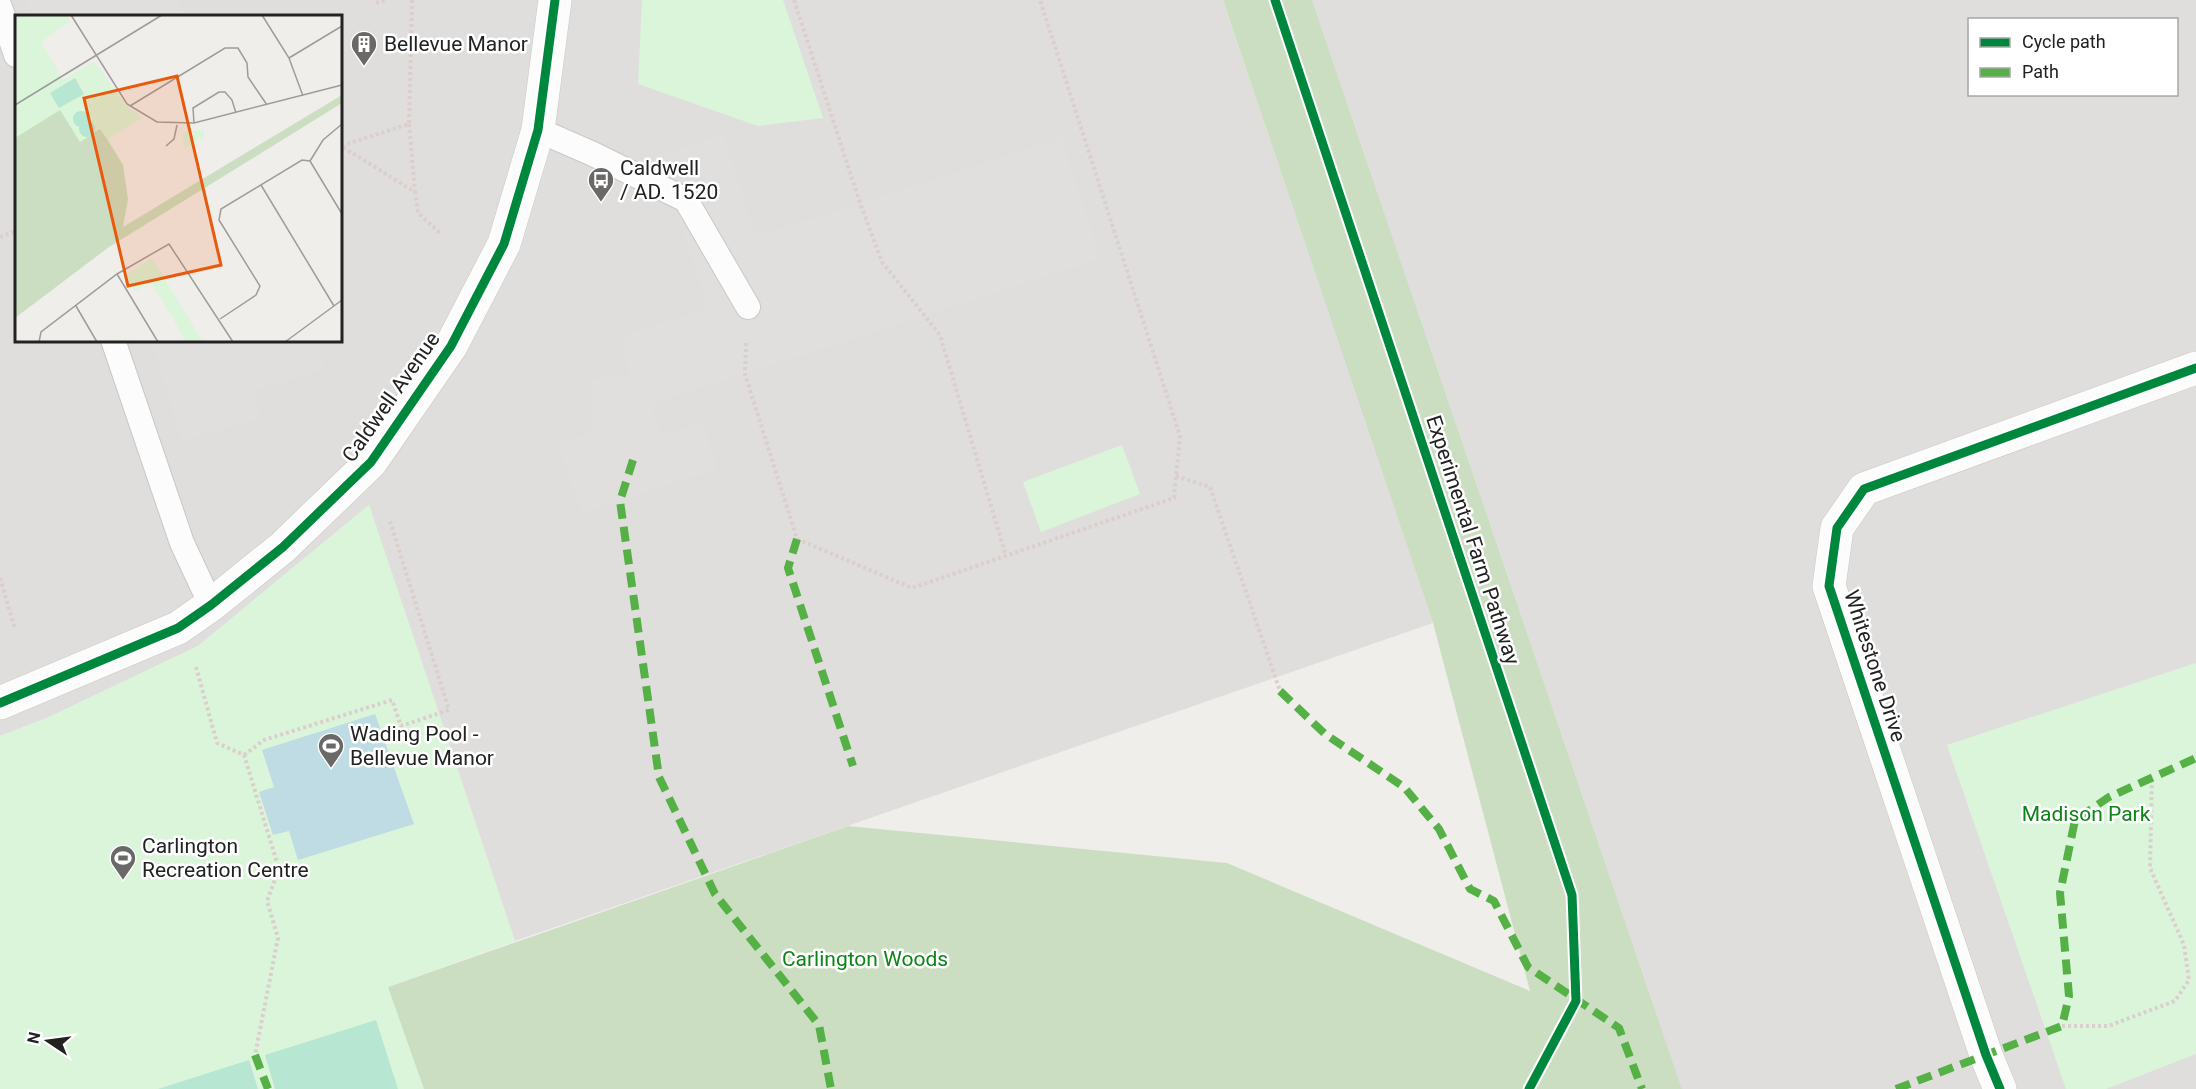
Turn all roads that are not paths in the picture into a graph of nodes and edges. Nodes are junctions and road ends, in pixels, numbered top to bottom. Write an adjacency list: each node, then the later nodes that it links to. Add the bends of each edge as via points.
1 (555, 0): 4 (street, Caldwell Avenue)
2 (0, 6): 3 (lane)
3 (15, 52)
4 (538, 130): 5 (lane, via 686,200); 8 (street, Caldwell Avenue, via 504,244 451,346 371,462 283,546)
5 (748, 307)
6 (114, 342): 8 (lane, via 182,543)
7 (2196, 368): 10 (street, Whitestone Drive, via 1864,489 1837,528 1829,585)
8 (211, 605): 9 (street, Caldwell Avenue, via 178,628)
9 (0, 703)
10 (2000, 1089)

